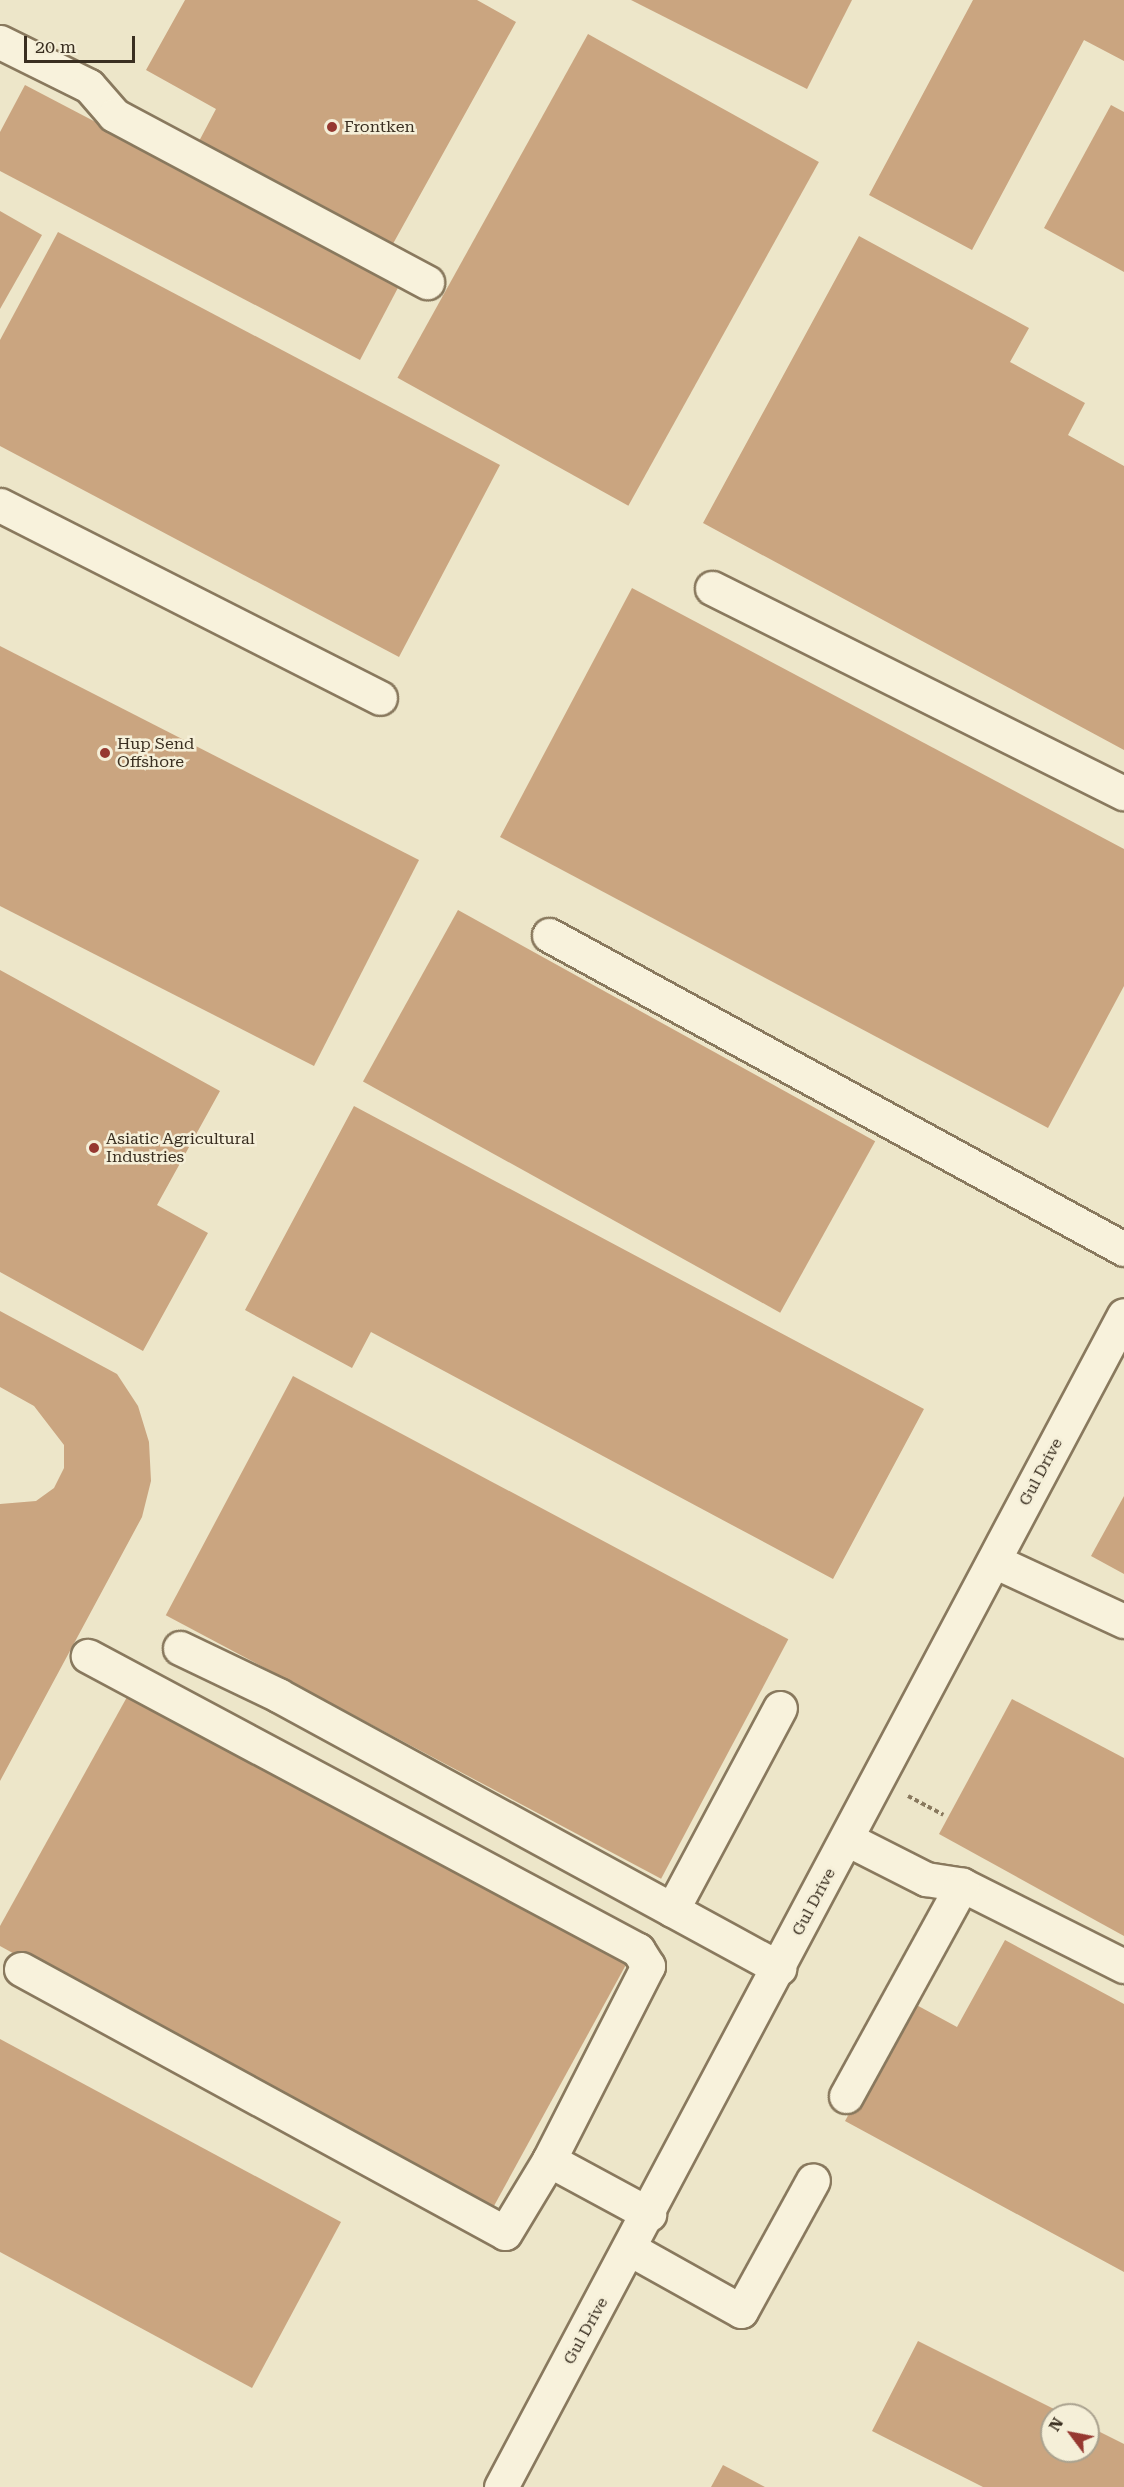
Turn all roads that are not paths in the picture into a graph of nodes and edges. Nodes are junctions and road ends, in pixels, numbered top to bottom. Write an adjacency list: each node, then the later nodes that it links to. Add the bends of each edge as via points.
1 (0, 42): 2 (street, via 89,86 114,115)
2 (427, 282)
3 (0, 505): 5 (street)
4 (712, 588): 6 (street)
5 (380, 698)
6 (1124, 793)
7 (549, 934): 8 (street)
8 (1124, 1249)
9 (1124, 1315): 10 (street, Gul Drive)
10 (994, 1561): 11 (street); 15 (street, Gul Drive)
11 (1124, 1621)
12 (180, 1648): 17 (street, via 278,1695)
13 (88, 1656): 22 (street, via 646,1956 644,1978)
14 (780, 1708): 17 (street)
15 (847, 1839): 16 (street, via 926,1880); 19 (street, Gul Drive)
16 (962, 1885): 18 (street); 21 (street)
17 (672, 1910): 19 (street)
18 (1124, 1966)
19 (779, 1968): 24 (street, Gul Drive)
20 (21, 1970): 22 (street, via 499,2233 513,2226)
21 (846, 2097)
22 (549, 2160): 24 (street)
23 (813, 2180): 25 (street, via 741,2311)
24 (649, 2214): 25 (street, Gul Drive)
25 (630, 2249): 26 (street, Gul Drive)
26 (501, 2487)

